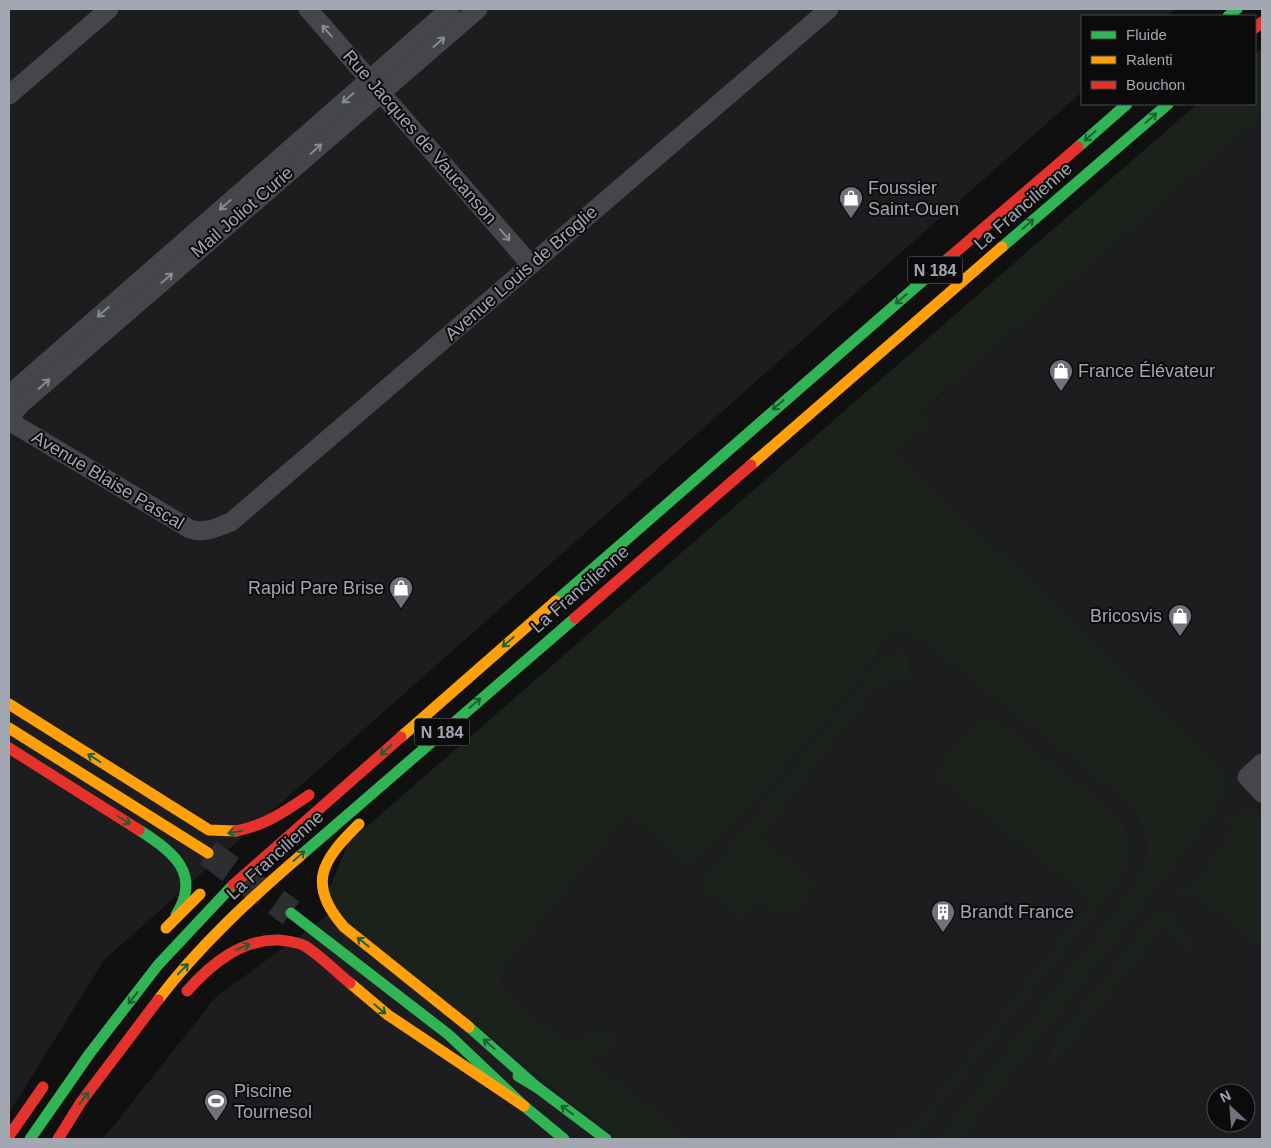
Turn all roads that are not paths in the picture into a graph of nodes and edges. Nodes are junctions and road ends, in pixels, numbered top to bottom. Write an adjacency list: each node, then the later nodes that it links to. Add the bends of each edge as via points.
1 (108, 9): 7 (street)
2 (308, 9): 6 (street, Rue Jacques de Vaucanson, one-way to 2)
3 (450, 9): 6 (street, Mail Joliot Curie)
4 (478, 9): 6 (street, Mail Joliot Curie, one-way to 4)
5 (829, 9): 10 (street, Avenue Louis de Broglie)
6 (375, 86): 10 (street, Rue Jacques de Vaucanson, one-way to 10); 12 (street, Mail Joliot Curie, one-way to 12); 13 (street, Mail Joliot Curie, one-way to 6, via 21,404)
7 (9, 94)
8 (1126, 105): 14 (main road, La Francilienne / N 184, one-way to 14)
9 (1167, 105): 11 (main road, La Francilienne / N 184, one-way to 9)
10 (531, 265): 15 (street, Avenue Louis de Broglie, via 231,522)
11 (867, 364): 22 (main road); 37 (main road, La Francilienne / N 184, one-way to 11, via 81,1102 174,979 248,901)
12 (9, 395)
13 (9, 419): 15 (street, Avenue Blaise Pascal, via 190,529)
14 (742, 437): 16 (main road); 36 (main road, La Francilienne / N 184, one-way to 36, via 237,881 158,965 90,1053)
15 (209, 531)
16 (501, 633)
17 (9, 704): 26 (main road, one-way to 17, via 313,792 263,825 236,832 209,830)
18 (9, 724): 20 (main road)
19 (9, 728): 20 (main road)
20 (24, 736): 27 (main road)
21 (9, 748): 28 (main road, one-way to 28, via 161,844 178,859 186,874 187,891 180,910 163,932)
22 (440, 750)
23 (1262, 763): 24 (street, via 1247,777)
24 (1262, 794)
25 (367, 817): 33 (main road, one-way to 25, via 489,1043 344,927 328,908 321,890 324,867 338,844)
26 (265, 834)
27 (208, 853)
28 (207, 887)
29 (291, 913): 31 (main road)
30 (178, 1002): 34 (main road, one-way to 34, via 204,973 240,948 257,942 290,940 304,945 388,1015)
31 (449, 1035): 33 (main road); 34 (main road)
32 (52, 1075): 35 (main road)
33 (538, 1088): 39 (main road, one-way to 33)
34 (524, 1106): 38 (main road)
35 (9, 1136)
36 (30, 1139)
37 (58, 1139)
38 (564, 1139)
39 (606, 1139)

